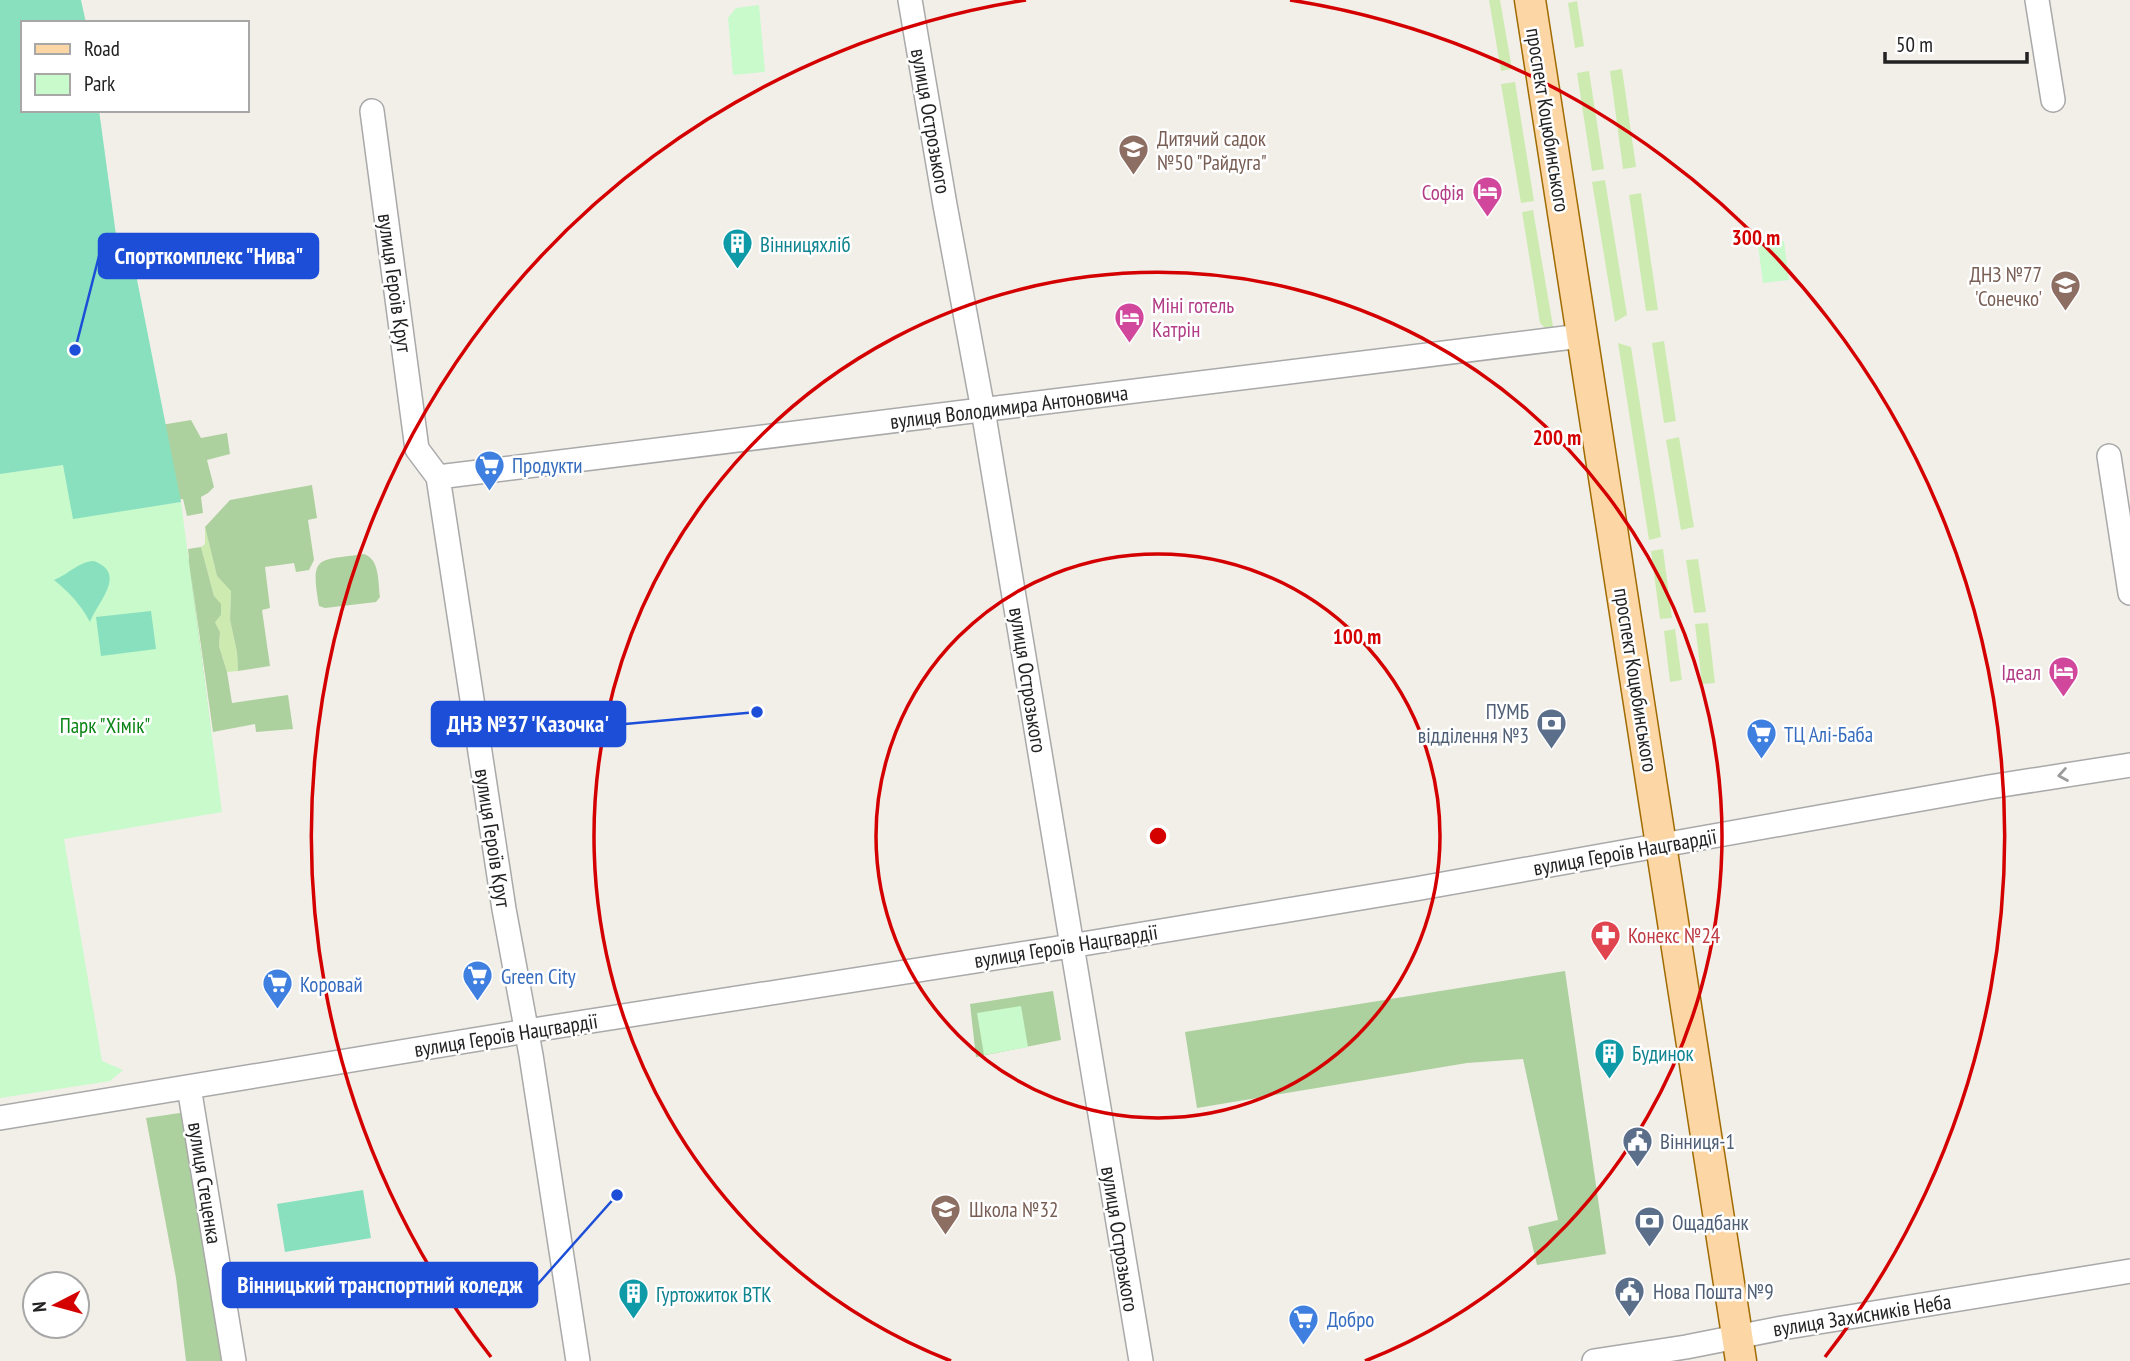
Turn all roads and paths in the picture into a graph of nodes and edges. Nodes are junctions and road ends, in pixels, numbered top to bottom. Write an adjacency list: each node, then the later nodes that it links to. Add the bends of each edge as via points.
1 (910, 0): 7 (street, вулиця Острозького)
2 (1530, 0): 6 (main road, проспект Коцюбинського)
3 (2037, 0): 4 (street)
4 (2053, 100)
5 (372, 111): 9 (street, вулиця Героїв Крут, via 417,449)
6 (1581, 336): 7 (street, вулиця Володимира Антоновича); 12 (main road, проспект Коцюбинського)
7 (983, 410): 9 (street, вулиця Володимира Антоновича); 13 (street, вулиця Острозького)
8 (2109, 456): 10 (street)
9 (438, 477): 14 (street, вулиця Героїв Крут)
10 (2130, 593)
11 (2130, 765): 12 (street, вулиця Героїв Нацгвардії, one-way to 12)
12 (1662, 845): 13 (street, вулиця Героїв Нацгвардії); 18 (main road, проспект Коцюбинського)
13 (1072, 946): 14 (street, вулиця Героїв Нацгвардії); 21 (street, вулиця Острозького)
14 (527, 1031): 15 (street, вулиця Героїв Нацгвардії); 20 (street, вулиця Героїв Крут)
15 (189, 1087): 16 (street, вулиця Героїв Нацгвардії); 19 (street, вулиця Стеценка)
16 (0, 1118)
17 (2130, 1271): 18 (street, вулиця Захисників Неба, via 1782,1328)
18 (1739, 1349): 22 (street, вулиця Захисників Неба)
19 (234, 1361)
20 (578, 1361)
21 (1141, 1361)
22 (1594, 1361)

